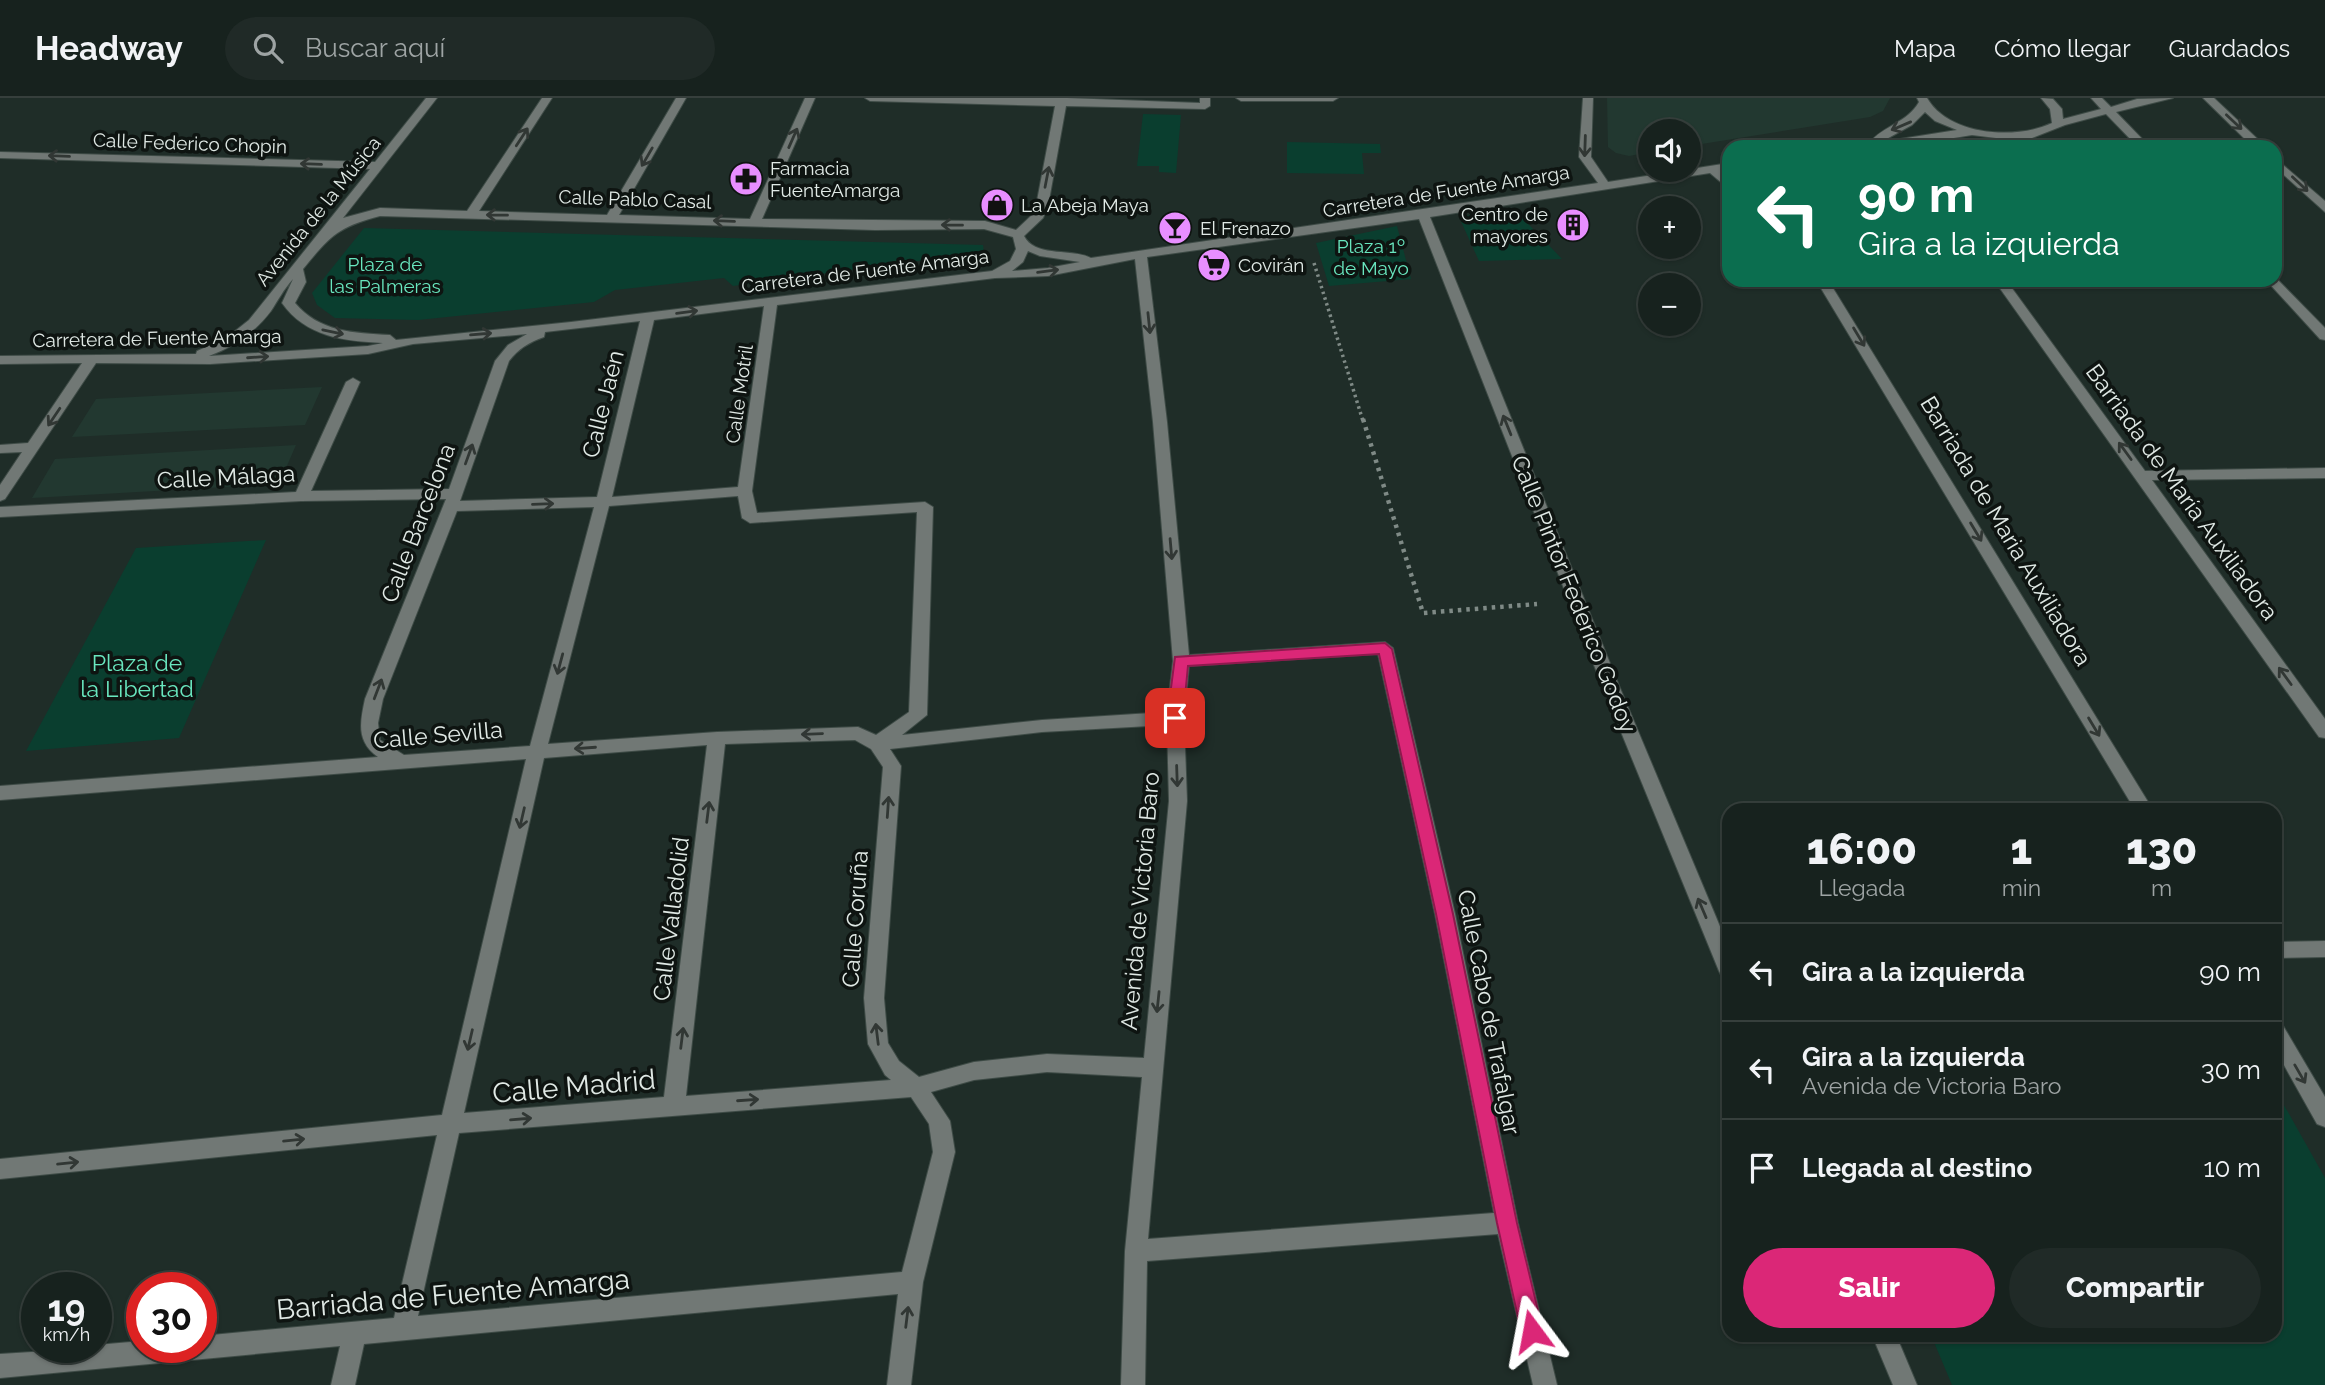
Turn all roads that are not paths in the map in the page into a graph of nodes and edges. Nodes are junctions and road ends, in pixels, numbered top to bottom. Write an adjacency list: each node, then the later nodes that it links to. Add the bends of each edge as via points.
1 (432, 98): 26 (street, Avenida de la Música)
2 (547, 98): 33 (street, one-way to 2)
3 (681, 98): 35 (street, one-way to 35)
4 (810, 98): 36 (street, one-way to 4)
5 (870, 98): 14 (street)
6 (1241, 98): 7 (street)
7 (1332, 98)
8 (1588, 98): 31 (street, one-way to 31, via 1585,157)
9 (2046, 98): 19 (street, via 2056,107)
10 (2095, 98): 18 (street)
11 (2120, 98): 17 (street)
12 (2168, 98): 17 (street)
13 (2208, 98): 24 (street, one-way to 24)
14 (1062, 100): 16 (street); 38 (street, one-way to 14, via 1039,215)
15 (1923, 101): 20 (street, via 1944,121); 21 (street, one-way to 21, via 1912,122)
16 (1205, 102)
17 (2137, 102): 18 (street)
18 (2109, 111): 19 (street); 23 (street)
19 (2057, 124): 20 (street, via 2020,137)
20 (1980, 133): 22 (street)
21 (1878, 140)
22 (1921, 140)
23 (2137, 140)
24 (2253, 140)
25 (0, 155): 26 (street, Calle Federico Chopin, one-way to 25)
26 (380, 166): 37 (street, Avenida de la Música)
27 (1722, 167): 28 (street, Carretera de Fuente Amarga)
28 (1712, 168): 30 (street); 31 (street, Carretera de Fuente Amarga)
29 (2282, 168): 32 (street, one-way to 32)
30 (1722, 178)
31 (1606, 187): 34 (street, Carretera de Fuente Amarga)
32 (2325, 208)
33 (471, 214): 35 (street, Calle Pablo Casal, one-way to 33); 37 (street, Calle Pablo Casal, via 380,212 349,220)
34 (1423, 215): 39 (street, Carretera de Fuente Amarga); 74 (street, Calle Pintor Federico Godoy, one-way to 34, via 1630,738)
35 (612, 217): 36 (street, Calle Pablo Casal, one-way to 35)
36 (755, 222): 38 (street, Calle Pablo Casal, one-way to 36, via 985,225)
37 (325, 234): 41 (street, Avenida de la Música)
38 (1021, 240): 40 (street, Calle Pablo Casal, via 1040,252); 42 (street, via 1024,253 1019,261)
39 (1142, 255): 40 (street, Carretera de Fuente Amarga); 65 (street, Avenida de Victoria Baro, one-way to 65)
40 (1099, 260): 42 (street, Carretera de Fuente Amarga, one-way to 40, via 1066,269)
41 (297, 270): 50 (street, one-way to 50, via 300,282 288,303 312,327); 51 (street, Avenida de la Música, via 281,282 248,331 221,348)
42 (995, 274): 46 (street, Carretera de Fuente Amarga)
43 (1826, 287): 73 (street, Barriada de Maria Auxiliadora, one-way to 73)
44 (2005, 287): 58 (street, Barriada de María Auxiliadora, one-way to 44)
45 (2279, 287): 49 (street)
46 (771, 303): 47 (street, Carretera de Fuente Amarga, one-way to 46); 59 (street, Calle Motril)
47 (648, 317): 48 (street, Carretera de Fuente Amarga); 63 (street, Calle Jaén)
48 (570, 326): 50 (street, Carretera de Fuente Amarga, one-way to 48); 62 (street, Calle Barcelona, one-way to 48, via 507,352 531,337)
49 (2325, 336)
50 (413, 340): 51 (street, Carretera de Fuente Amarga, one-way to 50, via 368,350)
51 (190, 358): 53 (street, Carretera de Fuente Amarga)
52 (0, 360): 53 (street, Carretera de Fuente Amarga)
53 (91, 360): 55 (street, one-way to 55)
54 (353, 382): 61 (street)
55 (34, 447): 56 (street); 60 (street)
56 (0, 449)
57 (2325, 473): 58 (street)
58 (2142, 476): 67 (street, Barriada de María Auxiliadora, one-way to 58)
59 (745, 491): 63 (street, Calle Málaga); 69 (street, via 750,518 925,507 918,715)
60 (0, 496)
61 (301, 496): 62 (street, Calle Málaga); 64 (street, Calle Málaga)
62 (453, 500): 63 (street, Calle Málaga, one-way to 63); 71 (street, Calle Barcelona, one-way to 62, via 381,753 367,727)
63 (603, 502): 70 (street, Calle Jaén, one-way to 70)
64 (0, 512)
65 (1181, 661): 66 (street, Avenida de Victoria Baro); 84 (street, Calle Cabo de Trafalgar, via 1385,649 1445,914)
66 (1175, 718): 69 (street, via 1042,726); 78 (street, Avenida de Victoria Baro, one-way to 78, via 1178,801)
67 (2325, 732)
68 (717, 738): 69 (street, Calle Sevilla, one-way to 68, via 858,733); 70 (street, Calle Sevilla, one-way to 70); 80 (street, Calle Valladolid, one-way to 68)
69 (877, 744): 79 (street, Calle Coruña, one-way to 69, via 892,1068 878,1044 874,998 892,766)
70 (537, 751): 71 (street, Calle Sevilla); 82 (street, Calle Jaén, one-way to 82)
71 (402, 762): 72 (street, Calle Sevilla)
72 (0, 793)
73 (2140, 803)
74 (1722, 938)
75 (2325, 949): 76 (street)
76 (2282, 950)
77 (2282, 1042): 81 (street, one-way to 81)
78 (1151, 1068): 79 (street, Calle Madrid, via 1047,1063 974,1071); 85 (street, Avenida de Victoria Baro)
79 (916, 1087): 80 (street, Calle Madrid, one-way to 79); 86 (street, Calle Coruña, via 939,1121 944,1152)
80 (674, 1106): 82 (street, Calle Madrid, one-way to 80)
81 (2325, 1117)
82 (451, 1124): 83 (street, Calle Madrid, one-way to 82); 87 (street, Calle Jaén)
83 (0, 1170)
84 (1507, 1223): 85 (street); 94 (street, Calle Cabo de Trafalgar)
85 (1136, 1251): 93 (street, Avenida de Victoria Baro)
86 (911, 1282): 87 (street, Barriada de Fuente Amarga); 92 (street, Calle Coruña, one-way to 86)
87 (403, 1329): 88 (street, Barriada de Fuente Amarga)
88 (355, 1334): 90 (street, Barriada de Fuente Amarga); 91 (street)
89 (1887, 1342): 95 (street)
90 (0, 1366)
91 (343, 1385)
92 (899, 1385)
93 (1133, 1385)
94 (1545, 1385)
95 (1905, 1385)

